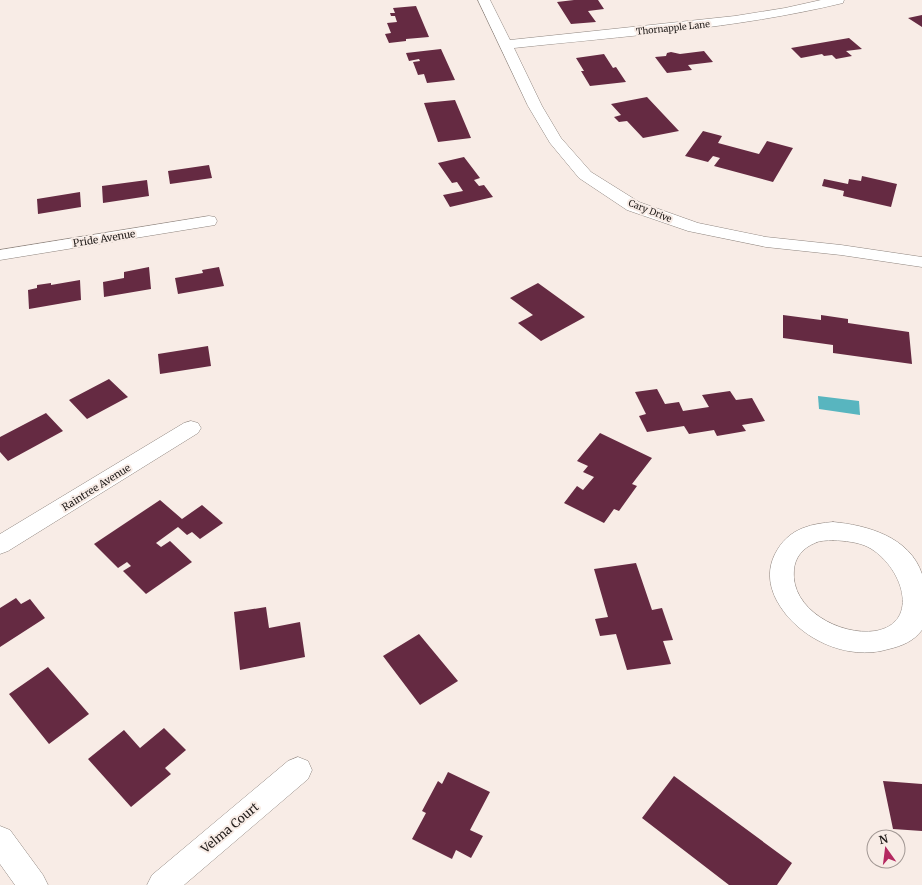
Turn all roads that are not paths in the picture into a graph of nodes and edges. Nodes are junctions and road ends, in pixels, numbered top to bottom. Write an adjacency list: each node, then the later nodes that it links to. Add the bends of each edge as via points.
1 (484, 0): 3 (street, Cary Drive)
2 (838, 0): 3 (street, Thornapple Lane, via 735,20)
3 (506, 45): 6 (street, Cary Drive, via 535,106 555,140 586,175 633,206 694,227 766,242)
4 (209, 221): 5 (street, Pride Avenue)
5 (0, 255)
6 (922, 262)
7 (191, 428): 8 (street, Raintree Avenue)
8 (0, 545)
9 (916, 569): 9 (street, via 877,541 855,533 833,531 813,534 796,542 785,555 781,571 784,590 794,608 810,624 832,636 857,642 880,642 900,635 914,623 921,606)
10 (298, 770): 13 (street, Velma Court)
11 (0, 840): 12 (street)
12 (34, 885)
13 (162, 885)

